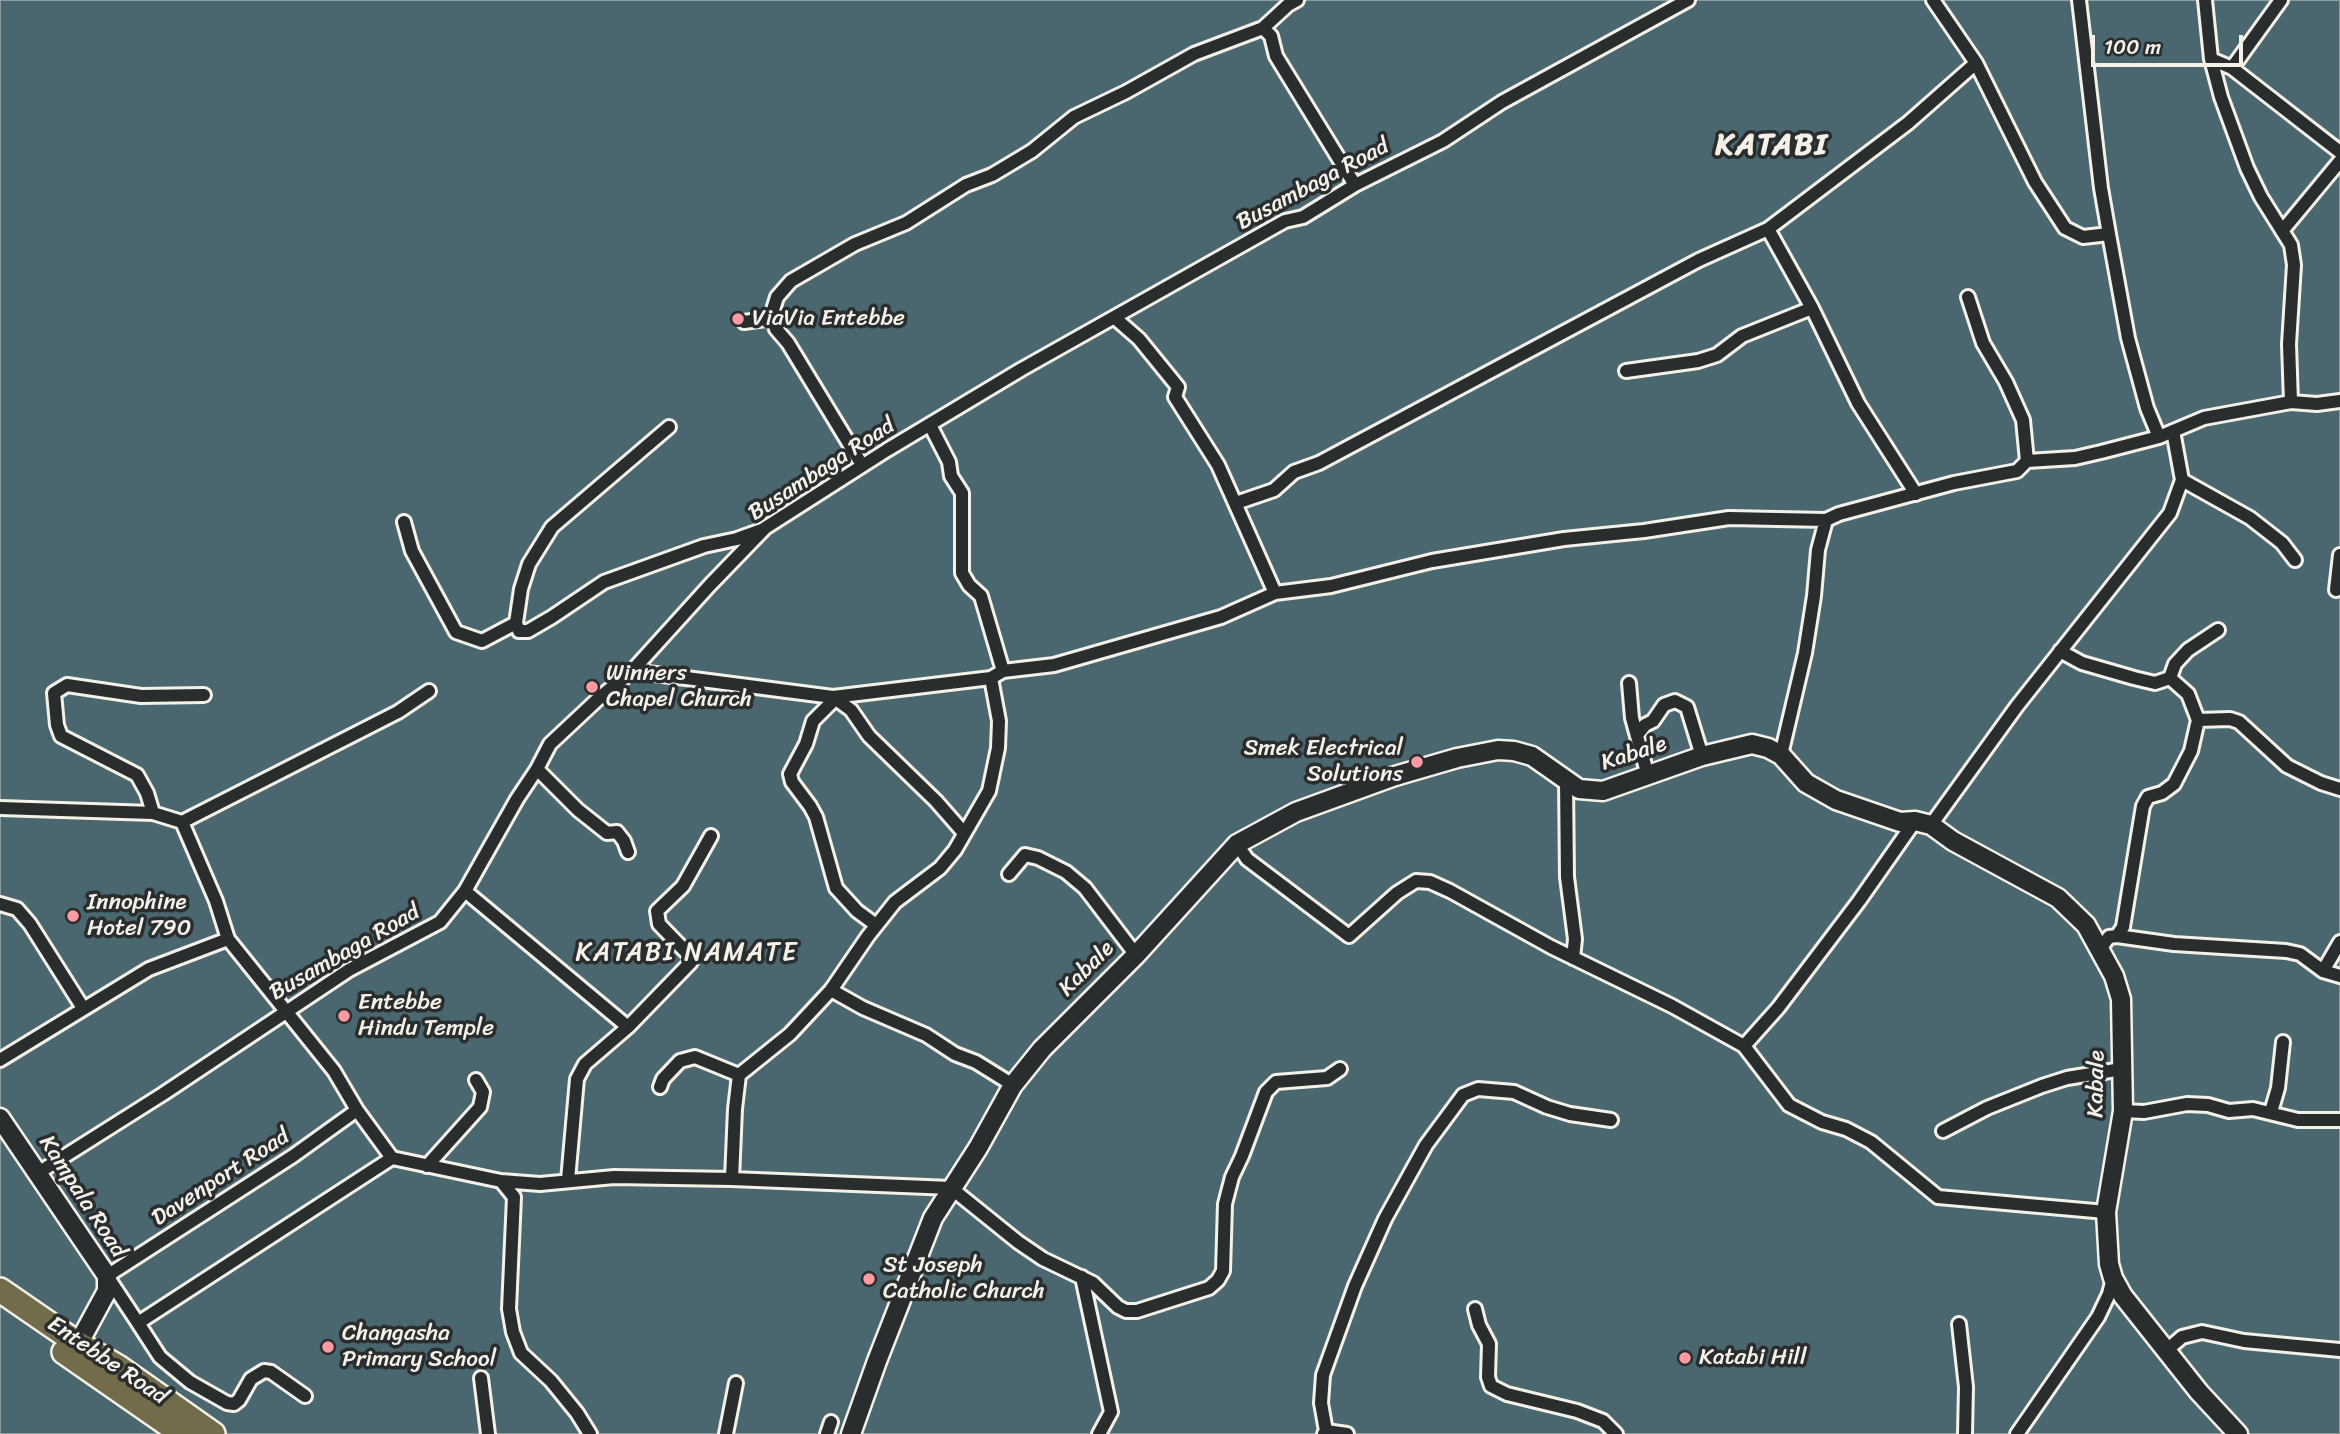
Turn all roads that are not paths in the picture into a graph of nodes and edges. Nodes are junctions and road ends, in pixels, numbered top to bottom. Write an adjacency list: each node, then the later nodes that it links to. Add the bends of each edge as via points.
1 (1297, 0): 7 (street)
2 (1688, 0): 13 (street, Busambaga Road, via 1502,102 1443,141)
3 (1933, 0): 9 (street)
4 (2079, 0): 16 (street)
5 (2205, 0): 8 (street)
6 (2281, 0): 10 (street)
7 (1262, 28): 13 (street, via 1271,36 1276,56); 19 (street, via 1195,54 1074,117 1032,151 992,175 816,266 791,281 777,298)
8 (2211, 59): 10 (street); 15 (street, via 2247,168)
9 (1976, 62): 14 (street, via 1908,123); 16 (street, via 2035,182 2065,228 2083,237)
10 (2232, 68): 11 (street)
11 (2340, 152)
12 (2340, 161): 15 (street)
13 (1355, 185): 20 (street, Busambaga Road, via 1303,218 1285,221)
14 (1768, 229): 18 (street); 33 (street, via 1699,260 1319,463 1294,472 1274,489)
15 (2282, 231): 24 (street, via 2291,245 2294,265)
16 (2109, 234): 28 (street, via 2126,330)
17 (1968, 297): 29 (street, via 1983,343 2023,419)
18 (1812, 308): 22 (street, via 1742,336 1717,355); 32 (street, via 1858,403)
19 (773, 318): 21 (street); 30 (street)
20 (1115, 318): 25 (street, Busambaga Road); 33 (street, via 1139,339 1178,387 1175,397)
21 (744, 322)
22 (1626, 371)
23 (2340, 401): 24 (street)
24 (2291, 402): 27 (street, via 2204,418)
25 (930, 425): 30 (street, Busambaga Road); 45 (street, via 962,493 962,573 988,612)
26 (669, 427): 41 (street, via 552,527 529,564)
27 (2174, 431): 28 (street); 31 (street)
28 (2159, 437): 29 (street, via 2075,458)
29 (2027, 461): 32 (street, via 2017,471)
30 (862, 465): 36 (street, Busambaga Road)
31 (2182, 480): 38 (street, via 2250,518 2282,543); 43 (street, via 2170,513)
32 (1916, 495): 34 (street)
33 (1236, 503): 40 (street)
34 (1826, 520): 40 (street, via 1729,518 1564,539); 54 (street, via 1805,653)
35 (404, 522): 41 (street, via 412,551 456,632 482,641)
36 (765, 528): 41 (street, via 604,582 528,631 519,631); 44 (street, Busambaga Road)
37 (2340, 555): 39 (street)
38 (2295, 560)
39 (2336, 590)
40 (1275, 593): 45 (street, via 1221,617 1103,652 1054,665)
41 (516, 623)
42 (2218, 629): 47 (street, via 2188,650)
43 (2060, 651): 47 (street, via 2082,663 2155,684); 63 (street)
44 (632, 671): 51 (street); 56 (street, Busambaga Road, via 550,744)
45 (1003, 671): 46 (street)
46 (991, 678): 51 (street); 64 (street, via 999,721 998,748 989,791)
47 (2170, 678): 52 (street, via 2188,694)
48 (1629, 682): 53 (street)
49 (429, 691): 62 (street, via 398,712)
50 (204, 695): 61 (street, via 141,695 66,685 54,693 61,736 137,775)
51 (834, 698): 64 (street, via 851,710 869,736); 71 (street, via 813,721 790,774 816,817 836,888)
52 (2197, 720): 59 (street, via 2239,722 2287,766); 72 (street, via 2191,751 2174,785 2148,797 2143,806 2123,926)
53 (1637, 735): 55 (street, via 1664,705 1675,701 1687,707); 57 (street)
54 (1781, 755): 55 (street, Kabale, via 1752,744); 63 (street, Kabale, via 1806,783 1836,800 1900,822)
55 (1702, 756): 57 (street, Kabale)
56 (537, 769): 67 (street, via 598,826 607,833 617,832); 69 (street, Busambaga Road)
57 (1648, 776): 58 (street, Kabale, via 1603,791 1579,789)
58 (1566, 780): 66 (street, Kabale, via 1532,756 1498,750 1383,780 1296,813); 77 (street)
59 (2340, 789)
60 (0, 808): 61 (street)
61 (153, 813): 62 (street)
62 (182, 822): 73 (street)
63 (1923, 823): 75 (street, Kabale, via 2058,898 2086,925); 85 (street)
64 (964, 833): 71 (street, via 940,868 895,902)
65 (711, 836): 83 (street, via 682,886 657,911 659,925 691,962)
66 (1237, 844): 76 (street, Kabale); 77 (street, via 1247,859 1349,936 1397,893 1416,881 1430,882)
67 (628, 852)
68 (1009, 874): 76 (street, via 1025,855 1066,872 1085,888)
69 (466, 891): 82 (street, Busambaga Road, via 440,922 349,970); 83 (street)
70 (0, 904): 81 (street, via 17,909 30,924)
71 (876, 925): 80 (street)
72 (2117, 936): 75 (street, via 2109,937); 78 (street, via 2286,951 2300,954)
73 (228, 939): 81 (street, via 149,969); 82 (street)
74 (2340, 942): 78 (street)
75 (2100, 949): 88 (street, Kabale, via 2121,999)
76 (1136, 955): 91 (street, Kabale, via 1042,1049)
77 (1573, 958): 85 (street)
78 (2323, 971): 79 (street)
79 (2340, 976)
80 (831, 990): 89 (street, via 790,1034); 91 (street, via 926,1035)
81 (83, 1008): 86 (street)
82 (287, 1010): 93 (street, via 334,1071); 102 (street, Busambaga Road)
83 (628, 1027): 104 (street, via 585,1064 577,1079)
84 (2283, 1042): 95 (street)
85 (1744, 1046): 108 (street, via 1789,1105 1871,1142 1938,1197)
86 (0, 1060)
87 (1340, 1069): 111 (street, via 1327,1078 1276,1082 1266,1092 1225,1204 1223,1271 1218,1280 1138,1311 1126,1311)
88 (2122, 1069): 94 (street, Kabale); 99 (street, via 2042,1086)
89 (739, 1075): 92 (street, via 695,1057 680,1062); 103 (street)
90 (476, 1080): 101 (street, via 483,1092 480,1107)
91 (1013, 1085): 107 (street, Kabale)
92 (660, 1087)
93 (357, 1110): 100 (street); 110 (street, Davenport Road)
94 (2123, 1111): 95 (street, via 2187,1104); 108 (street, Kabale)
95 (2271, 1112): 98 (street, via 2298,1120)
96 (0, 1118): 102 (street, Kampala Road)
97 (1611, 1120): 124 (street, via 1570,1114 1514,1092 1478,1089 1463,1096 1426,1145 1355,1286 1323,1375)
98 (2340, 1120)
99 (1943, 1131)
100 (392, 1158): 101 (street); 116 (street)
101 (427, 1166): 105 (street)
102 (38, 1173): 110 (street, Kampala Road)
103 (733, 1179): 104 (street); 107 (street)
104 (568, 1180): 106 (street)
105 (501, 1181): 106 (street); 109 (street, via 514,1197)
106 (540, 1184): 109 (street, via 522,1198)
107 (951, 1188): 111 (street, via 1018,1242); 130 (street, Kabale, via 920,1248)
108 (2106, 1212): 112 (street, Kabale)
109 (514, 1222): 128 (street, via 509,1263 513,1332 522,1353 551,1381)
110 (107, 1276): 116 (street); 118 (street, Kampala Road, via 107,1291)
111 (1082, 1277): 131 (street, via 1111,1412)
112 (2113, 1278): 119 (street, Kabale); 135 (street, via 2098,1317)
113 (0, 1290): 118 (highway, Entebbe Road)
114 (0, 1308): 125 (highway, Entebbe Road)
115 (1475, 1309): 133 (street, via 1489,1345 1491,1385 1507,1394 1603,1421)
116 (138, 1323): 123 (street, via 160,1357 190,1382 227,1403 239,1400 251,1379 264,1371)
117 (1959, 1324): 134 (street, via 1966,1387)
118 (77, 1343): 126 (highway, Entebbe Road)
119 (2167, 1350): 120 (street, via 2182,1337 2202,1332); 136 (street, Kabale)
120 (2340, 1350)
121 (481, 1378): 127 (street)
122 (736, 1383): 129 (street)
123 (305, 1396)
124 (1325, 1432): 132 (street)
125 (182, 1434)
126 (213, 1434)
127 (488, 1434)
128 (590, 1434)
129 (726, 1434)
130 (851, 1434)
131 (1099, 1434)
132 (1347, 1434)
133 (1616, 1434)
134 (1965, 1434)
135 (2017, 1434)
136 (2238, 1434)

